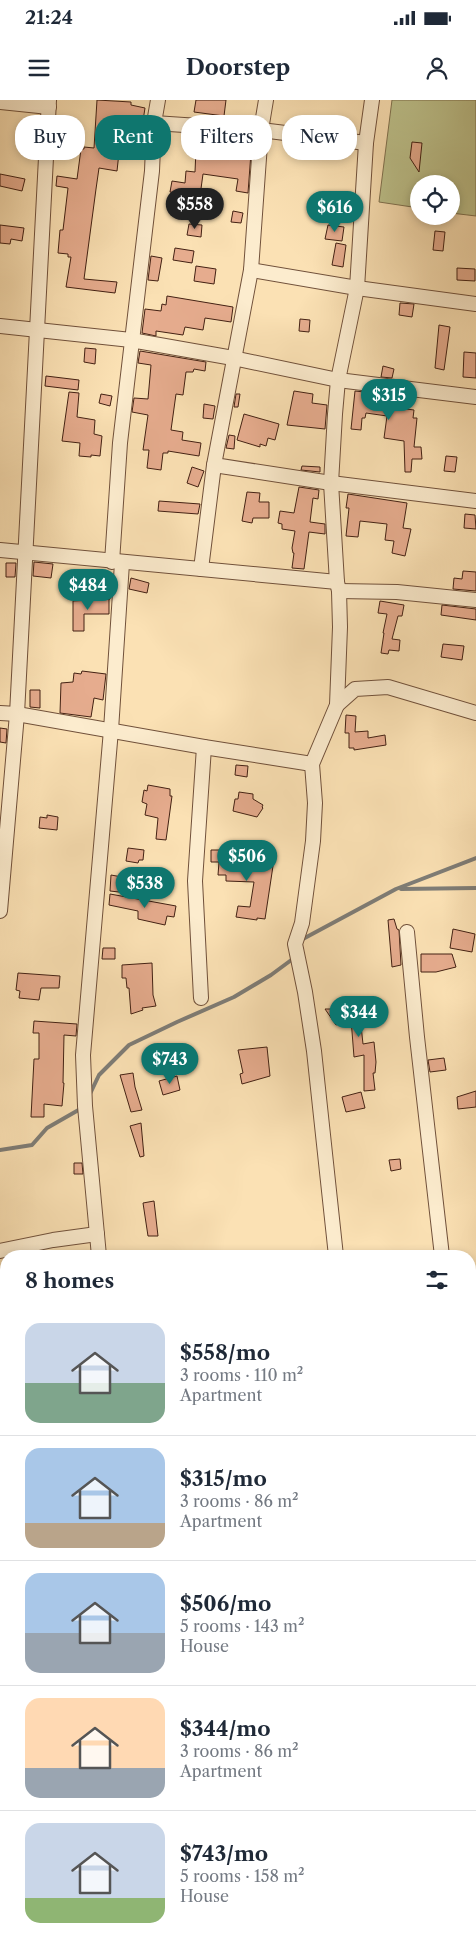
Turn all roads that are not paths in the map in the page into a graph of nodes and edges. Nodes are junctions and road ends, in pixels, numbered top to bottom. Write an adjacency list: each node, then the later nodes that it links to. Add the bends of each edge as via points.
1 (158, 100): 6 (street)
2 (266, 100): 7 (street)
3 (372, 100): 9 (street)
4 (0, 102): 5 (street)
5 (49, 103): 16 (street)
6 (155, 115)
7 (264, 115)
8 (272, 131): 9 (street)
9 (366, 144): 13 (street)
10 (152, 160): 17 (street)
11 (259, 160): 12 (street)
12 (251, 270): 13 (street); 18 (street)
13 (357, 288): 14 (street); 19 (street)
14 (476, 304)
15 (0, 326): 16 (street)
16 (38, 329): 17 (street); 25 (street)
17 (131, 340): 18 (street); 26 (street, via 120,443)
18 (233, 358): 19 (street); 21 (street)
19 (338, 380): 20 (street); 22 (street)
20 (476, 397)
21 (214, 465): 22 (street); 27 (street)
22 (330, 484): 23 (street); 28 (street)
23 (476, 501)
24 (0, 550): 25 (street)
25 (25, 552): 26 (street); 33 (street)
26 (117, 562): 27 (street); 34 (street)
27 (201, 568): 28 (street)
28 (338, 587): 29 (street); 30 (street)
29 (476, 600)
30 (337, 705): 32 (street, via 355,689 388,687); 36 (street)
31 (0, 713): 33 (street)
32 (476, 713)
33 (17, 714): 34 (street); 37 (street)
34 (111, 730): 35 (street); 40 (street, via 83,1054)
35 (204, 748): 36 (street); 39 (street, via 195,881)
36 (312, 764): 43 (street, via 313,841 302,923 295,944 314,1051)
37 (0, 911)
38 (407, 932): 44 (street)
39 (201, 998)
40 (97, 1234): 41 (street); 42 (street)
41 (5, 1250)
42 (98, 1250)
43 (335, 1250)
44 (441, 1250)

